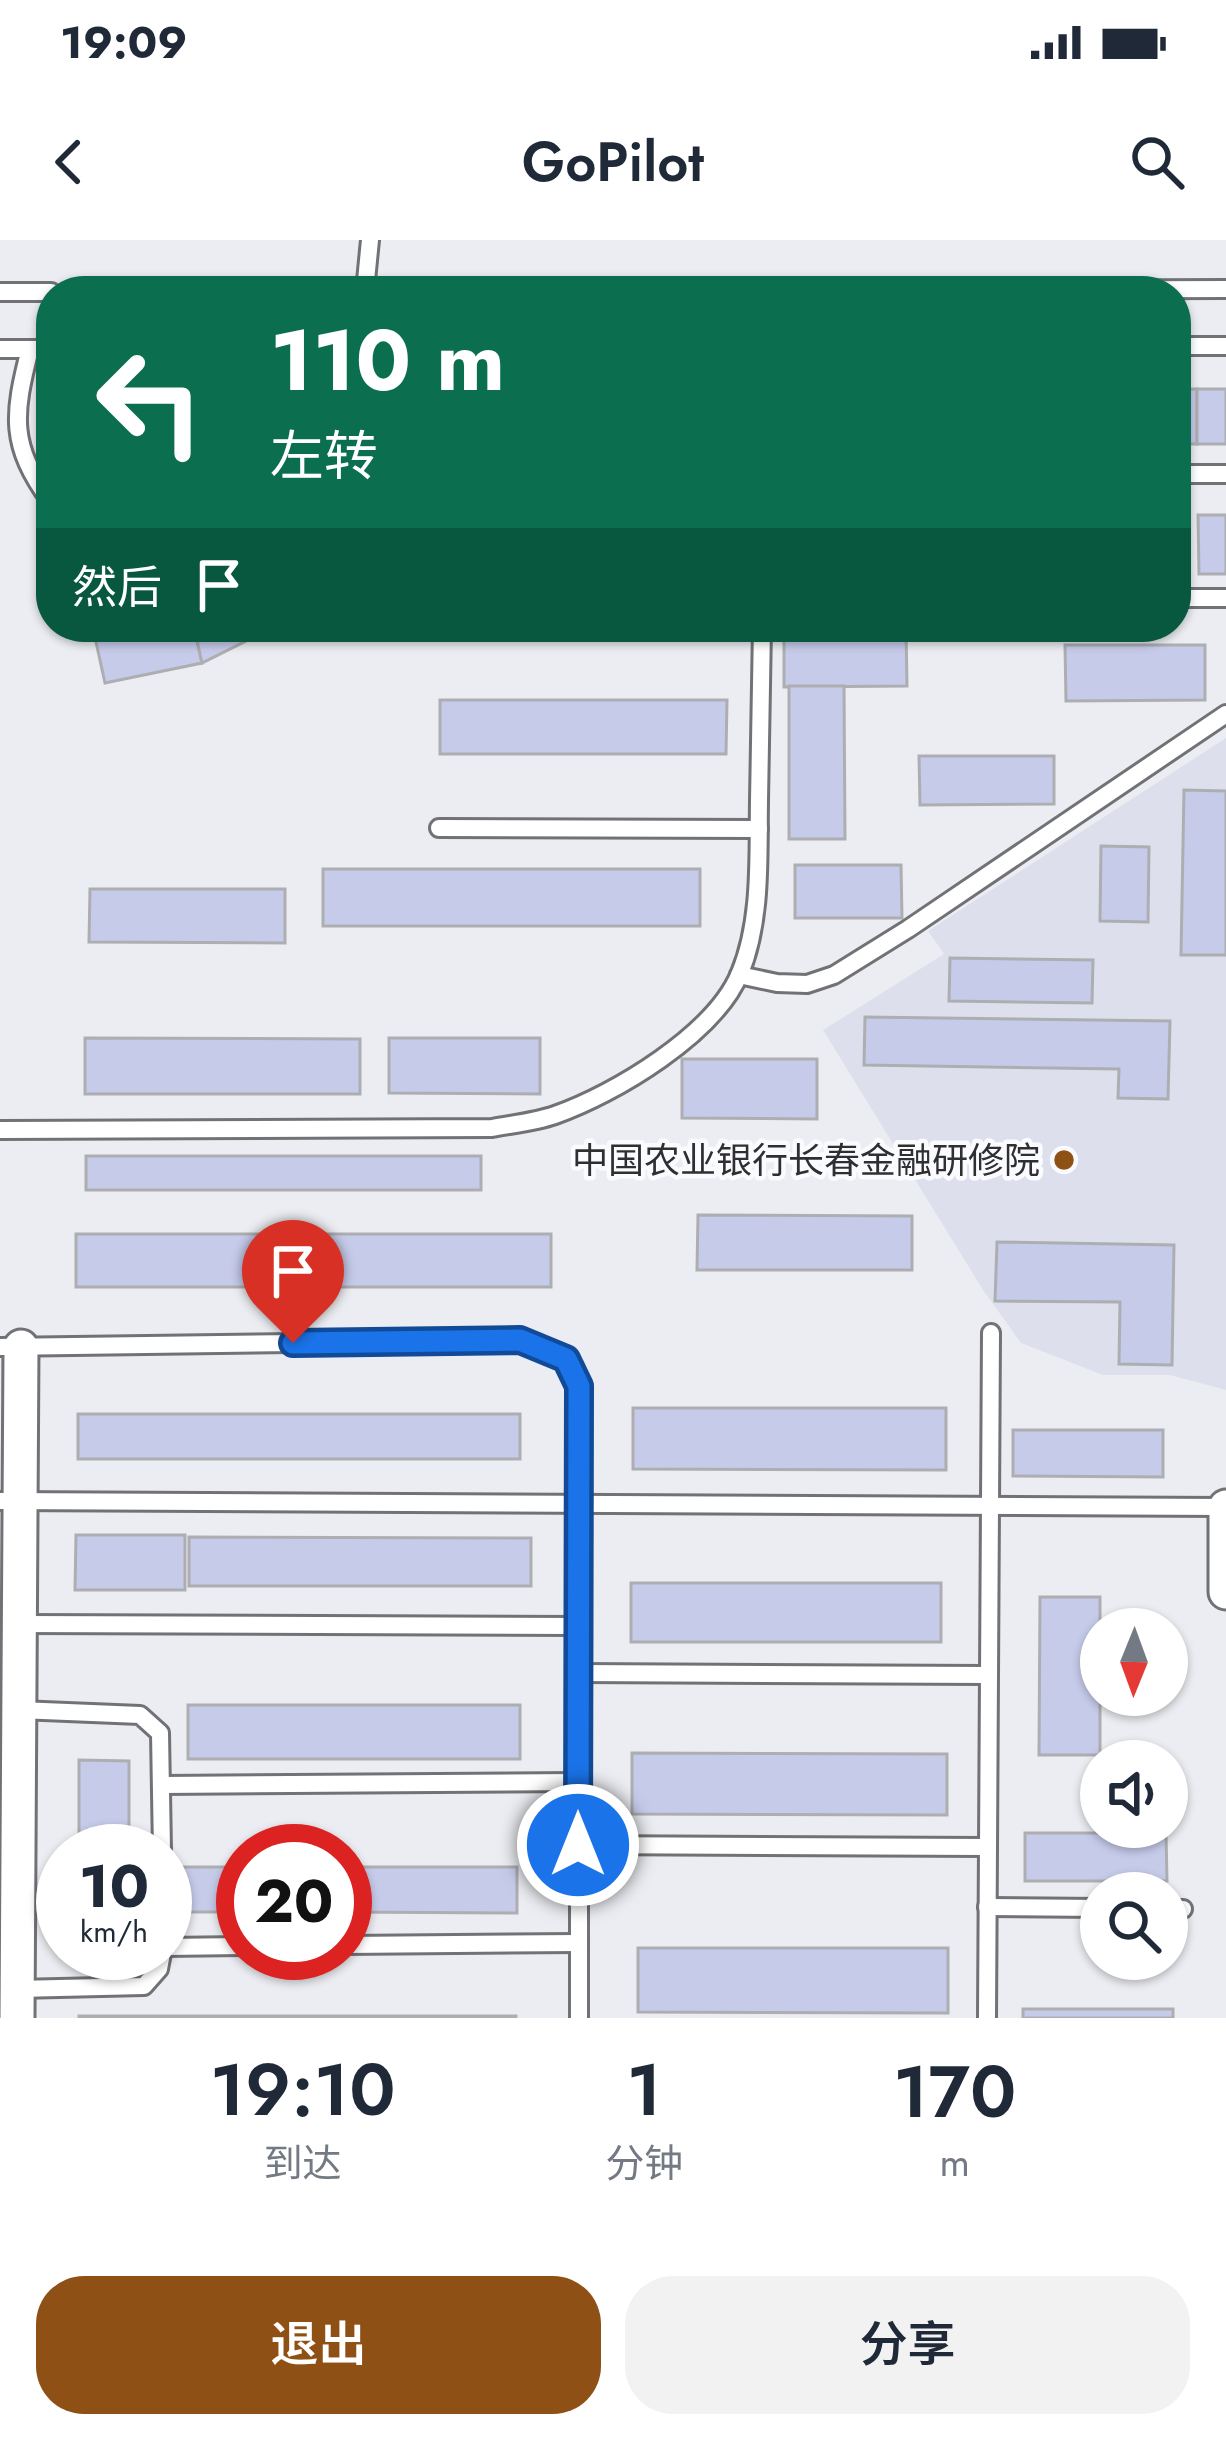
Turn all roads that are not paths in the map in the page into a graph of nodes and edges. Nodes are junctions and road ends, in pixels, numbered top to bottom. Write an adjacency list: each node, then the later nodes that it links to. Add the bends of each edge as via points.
1 (370, 240): 2 (lane)
2 (366, 276)
3 (1191, 289): 4 (lane)
4 (1226, 289)
5 (0, 292): 6 (lane)
6 (36, 292)
7 (1191, 346): 8 (lane)
8 (1226, 346)
9 (0, 349): 10 (lane)
10 (30, 349): 11 (lane); 14 (lane, via 17,401 20,451)
11 (36, 349)
12 (1191, 474): 13 (lane)
13 (1226, 474)
14 (36, 477)
15 (1191, 598): 16 (lane)
16 (1226, 598)
17 (762, 642): 20 (lane)
18 (1226, 714): 21 (lane, via 834,975 807,984)
19 (439, 828): 20 (lane)
20 (759, 829): 21 (lane)
21 (740, 975): 22 (lane, via 710,1016 664,1055 533,1120 412,1131)
22 (0, 1130)
23 (991, 1333): 27 (lane)
24 (11, 1347): 25 (street); 26 (lane, via 520,1340 566,1359 579,1386)
25 (10, 1501): 26 (lane); 30 (street)
26 (576, 1504): 27 (lane); 31 (lane)
27 (988, 1508): 28 (lane); 34 (lane)
28 (1226, 1508): 29 (street)
29 (1226, 1592)
30 (19, 1624): 31 (lane); 32 (street)
31 (577, 1626): 33 (lane)
32 (9, 1658): 35 (street)
33 (577, 1673): 34 (lane); 36 (lane)
34 (988, 1675): 41 (lane)
35 (19, 1710): 37 (lane, via 140,1715 160,1733); 38 (street)
36 (578, 1782): 37 (lane); 40 (lane)
37 (162, 1785): 39 (lane)
38 (9, 1790): 47 (street)
39 (163, 1824)
40 (578, 1845): 41 (lane); 44 (lane)
41 (987, 1847): 42 (lane)
42 (987, 1907): 43 (lane); 49 (lane)
43 (1080, 1908)
44 (579, 1942): 45 (lane); 48 (lane)
45 (372, 1945)
46 (149, 1980): 47 (lane)
47 (17, 2004)
48 (579, 2018)
49 (987, 2018)

